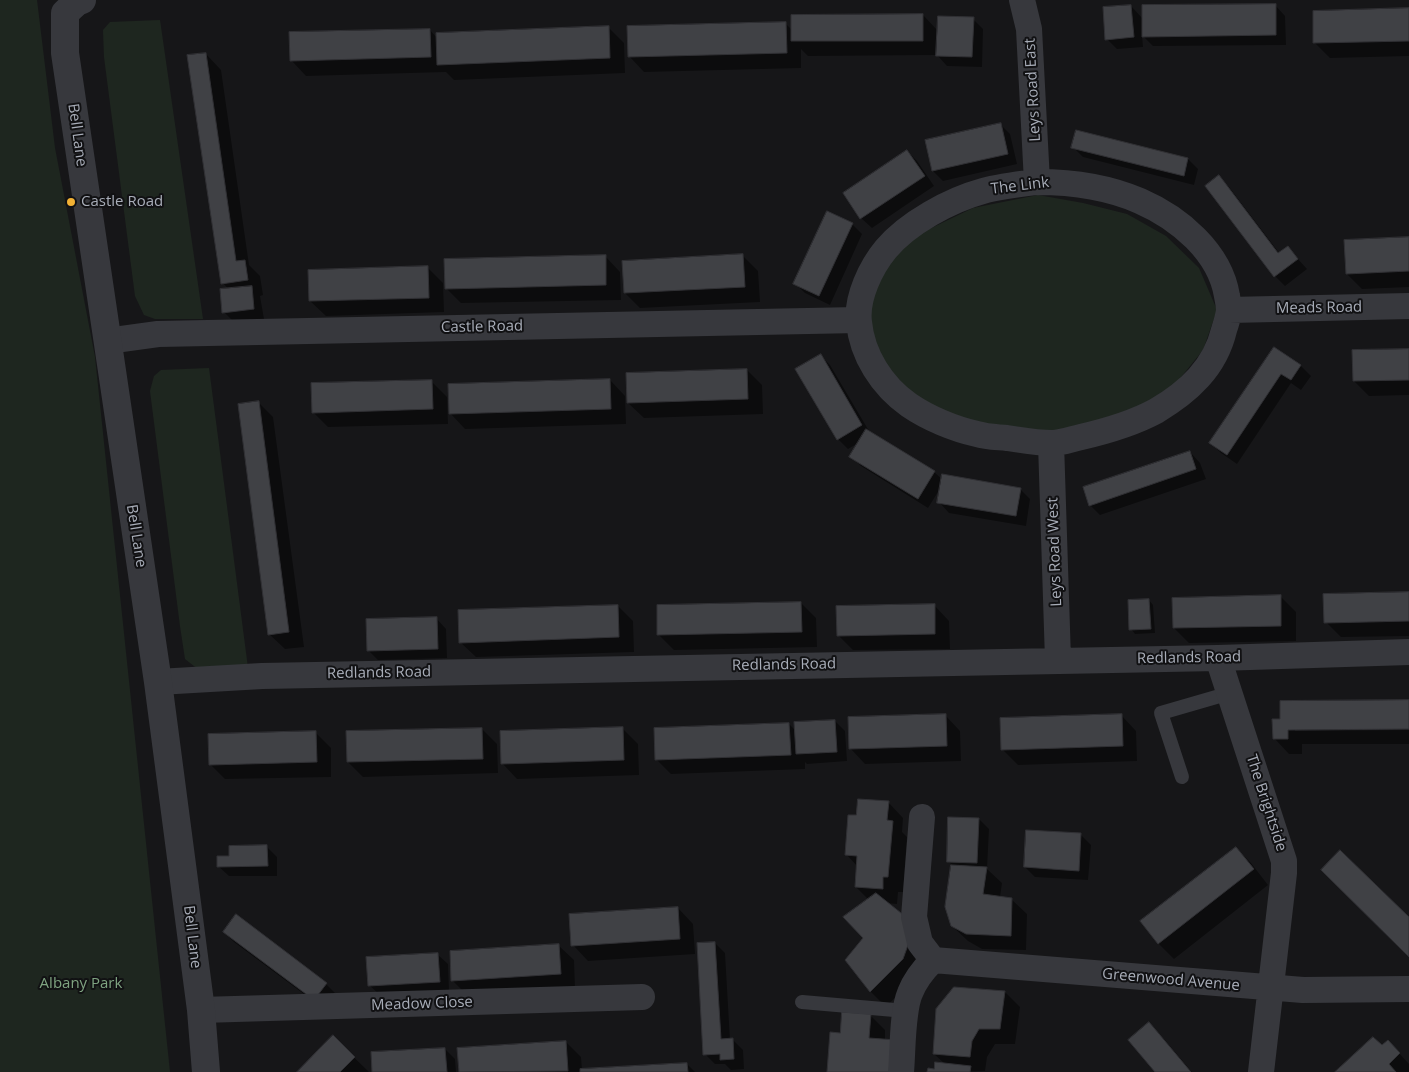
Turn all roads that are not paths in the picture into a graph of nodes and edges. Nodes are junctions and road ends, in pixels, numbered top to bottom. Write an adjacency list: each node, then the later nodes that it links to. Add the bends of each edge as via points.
1 (1022, 0): 3 (street, Leys Road East, via 1030,29)
2 (70, 4): 7 (street, Bell Lane, via 65,53)
3 (1037, 182): 5 (street, The Link, via 1060,182 1105,190 1140,201 1170,218 1207,250 1218,267); 6 (street, The Link, via 983,191 945,206 908,228 886,249 869,275)
4 (1409, 306): 5 (street, Meads Road)
5 (1229, 310): 8 (street, The Link, via 1212,363 1182,394 1143,418 1114,429)
6 (858, 320): 7 (street, Castle Road, via 158,334); 8 (street, The Link, via 873,366 888,386 908,404 932,418 978,434)
7 (107, 341): 12 (street, Bell Lane)
8 (1051, 443): 11 (street, Leys Road West)
9 (1409, 652): 10 (street, Redlands Road)
10 (1218, 658): 11 (street, Redlands Road); 13 (street, The Brightside)
11 (1058, 660): 12 (street, Redlands Road, via 262,676)
12 (158, 682): 21 (street, Bell Lane)
13 (1230, 693): 14 (lane, via 1162,713); 17 (street, The Brightside, via 1284,860)
14 (1182, 777)
15 (922, 817): 16 (street, via 914,917 920,943)
16 (932, 960): 17 (street, Greenwood Avenue); 22 (street, via 909,994)
17 (1270, 988): 18 (street, Greenwood Avenue); 25 (street, The Brightside)
18 (1409, 989)
19 (642, 997): 21 (street, Meadow Close)
20 (802, 1002): 22 (lane)
21 (201, 1010): 23 (street, Bell Lane)
22 (906, 1011): 24 (street)
23 (206, 1072)
24 (901, 1072)
25 (1261, 1072)

